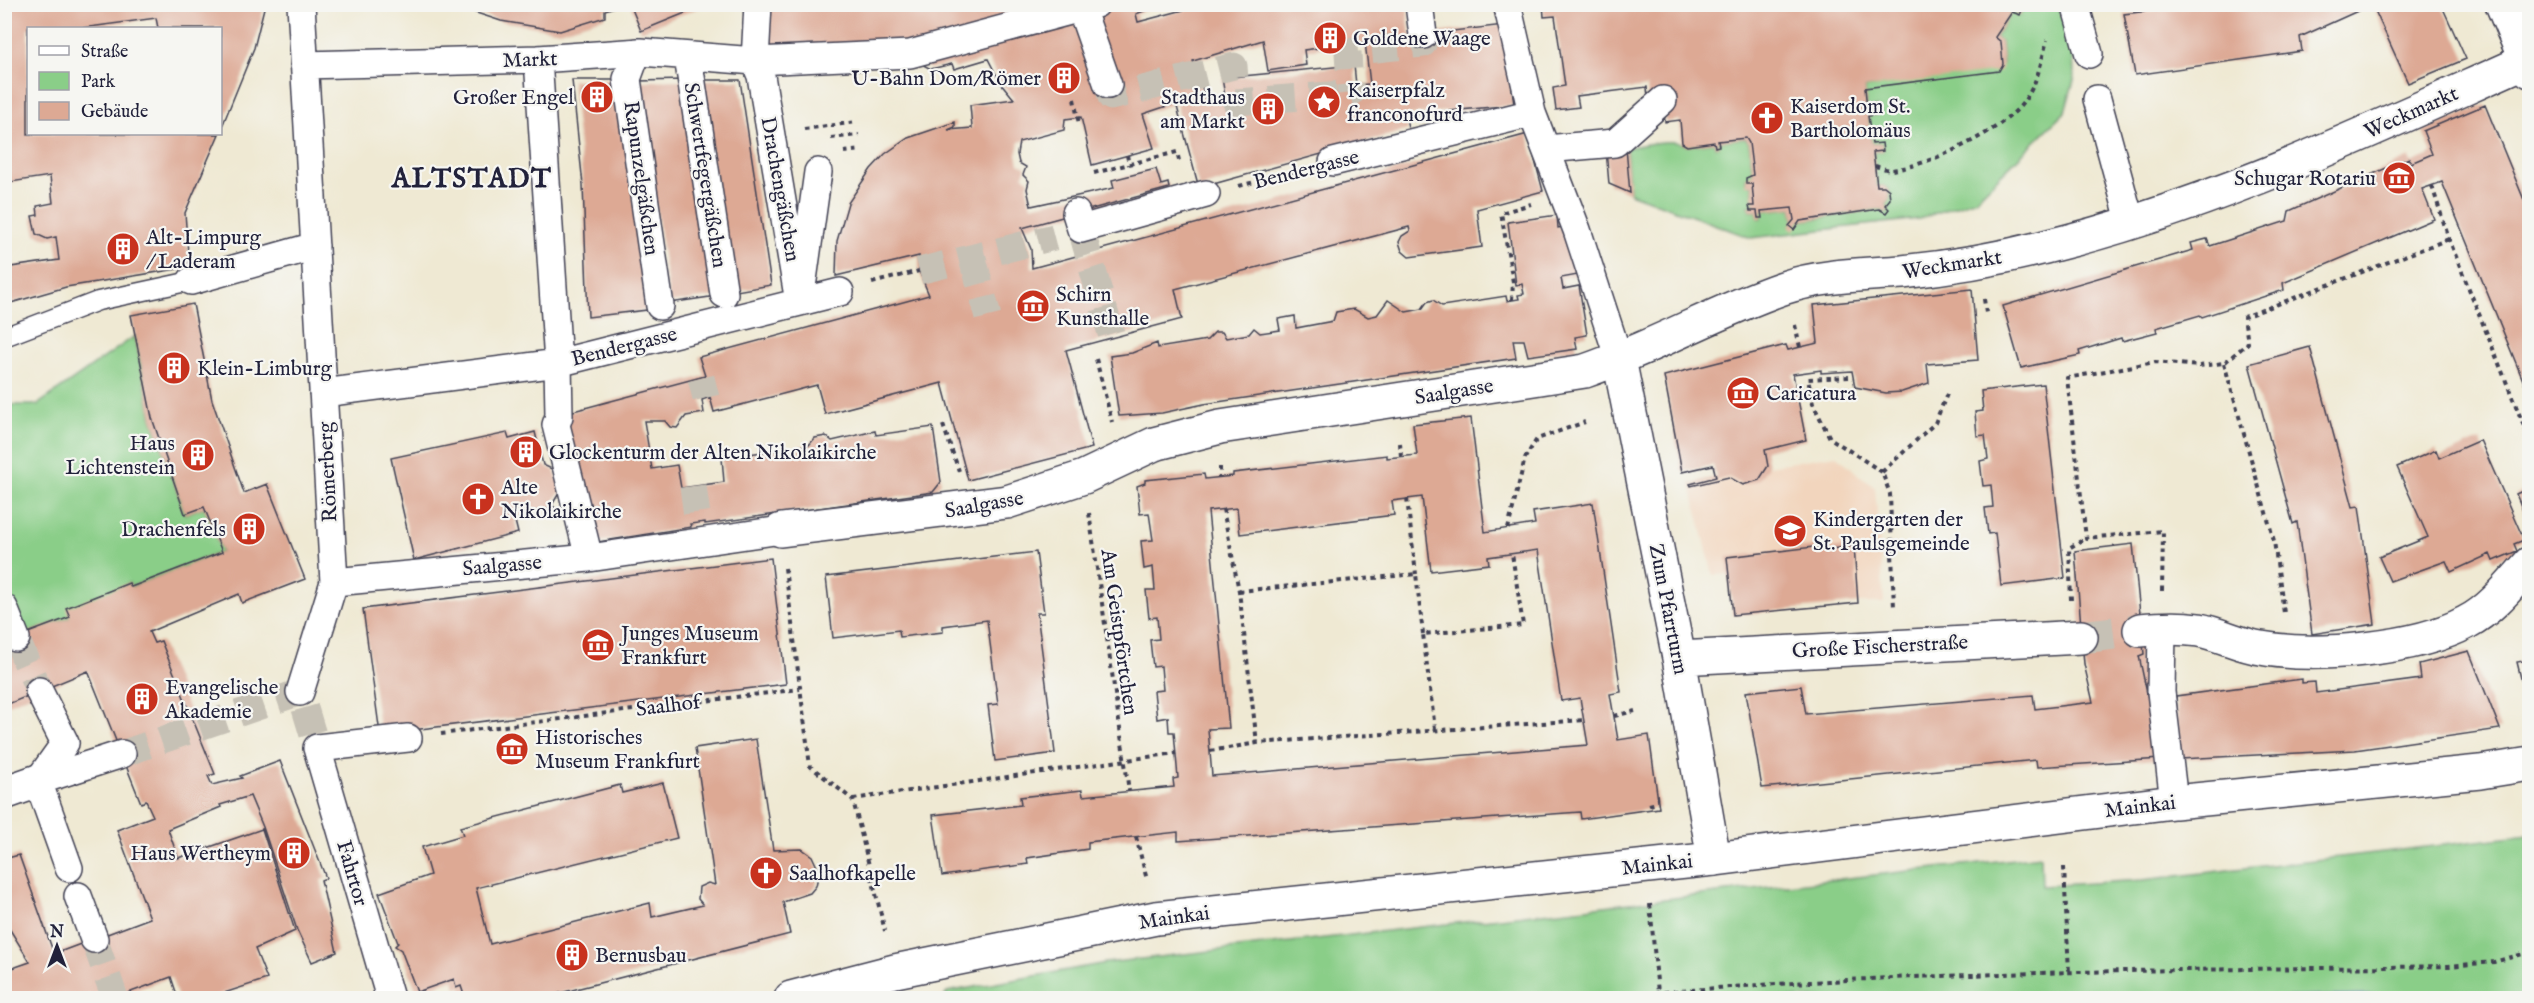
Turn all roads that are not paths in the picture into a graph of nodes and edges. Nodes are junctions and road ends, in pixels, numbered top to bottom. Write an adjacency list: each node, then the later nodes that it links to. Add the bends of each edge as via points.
1 (301, 4): 13 (street, Römerberg)
2 (758, 4): 15 (street)
3 (1419, 4): 8 (street)
4 (1507, 4): 19 (street)
5 (2075, 4): 10 (street)
6 (2502, 4): 14 (street)
7 (1089, 6): 15 (street, Markt, via 910,54); 16 (street)
8 (1423, 35)
9 (637, 52): 11 (street, Markt); 12 (street, Markt); 31 (street, Rapunzelgäßchen, via 627,79)
10 (2089, 54)
11 (688, 57): 15 (street, Markt); 29 (street, Schwertfegergäßchen)
12 (538, 59): 13 (street, Markt); 34 (street)
13 (304, 65): 26 (street, Römerberg)
14 (2528, 66): 25 (street, Weckmarkt, via 2229,190)
15 (758, 69): 30 (street, Drachengäßchen)
16 (1108, 85)
17 (2097, 99): 25 (street)
18 (1663, 100): 20 (street, via 1615,146)
19 (1532, 113): 20 (street); 21 (street, Bendergasse)
20 (1546, 149): 33 (street)
21 (1333, 162)
22 (818, 172): 30 (street)
23 (1197, 196): 24 (street)
24 (1078, 221)
25 (2130, 224): 33 (street, Weckmarkt, via 1978,262 1785,287)
26 (315, 246): 27 (street); 35 (street, Römerberg)
27 (191, 281): 32 (lane, via 98,301)
28 (840, 292): 30 (street, Bendergasse)
29 (724, 294)
30 (799, 302): 34 (street, Bendergasse)
31 (660, 306)
32 (4, 336)
33 (1619, 359): 36 (street, Saalgasse, via 1585,371 1220,427 1154,444 1084,477 1007,502); 44 (street, Zum Pfarrturm)
34 (558, 363): 35 (street, Bendergasse); 37 (street, via 556,425)
35 (323, 393): 39 (street, Römerberg)
36 (780, 522): 37 (street, Saalgasse, via 699,532)
37 (589, 558): 39 (street, Saalgasse)
38 (2529, 562): 41 (street, via 2501,595 2469,622 2405,644 2290,652 2259,648 2200,630)
39 (334, 582): 46 (street, Römerberg)
40 (4, 608): 43 (street)
41 (2151, 629): 52 (street)
42 (2075, 637): 44 (street, Große Fischerstraße)
43 (16, 638)
44 (1679, 658): 53 (street, Zum Pfarrturm)
45 (39, 691): 50 (street, via 65,743)
46 (300, 692)
47 (419, 736): 57 (street, Fahrtor, via 317,748)
48 (122, 754): 50 (street)
49 (2529, 764): 52 (street, Mainkai)
50 (38, 781): 51 (street); 54 (street)
51 (4, 793)
52 (2174, 802): 53 (street, Mainkai)
53 (1714, 859): 58 (street, Mainkai, via 1156,918 895,971)
54 (69, 868)
55 (78, 896): 56 (street)
56 (94, 939)
57 (390, 999)
58 (791, 999)

